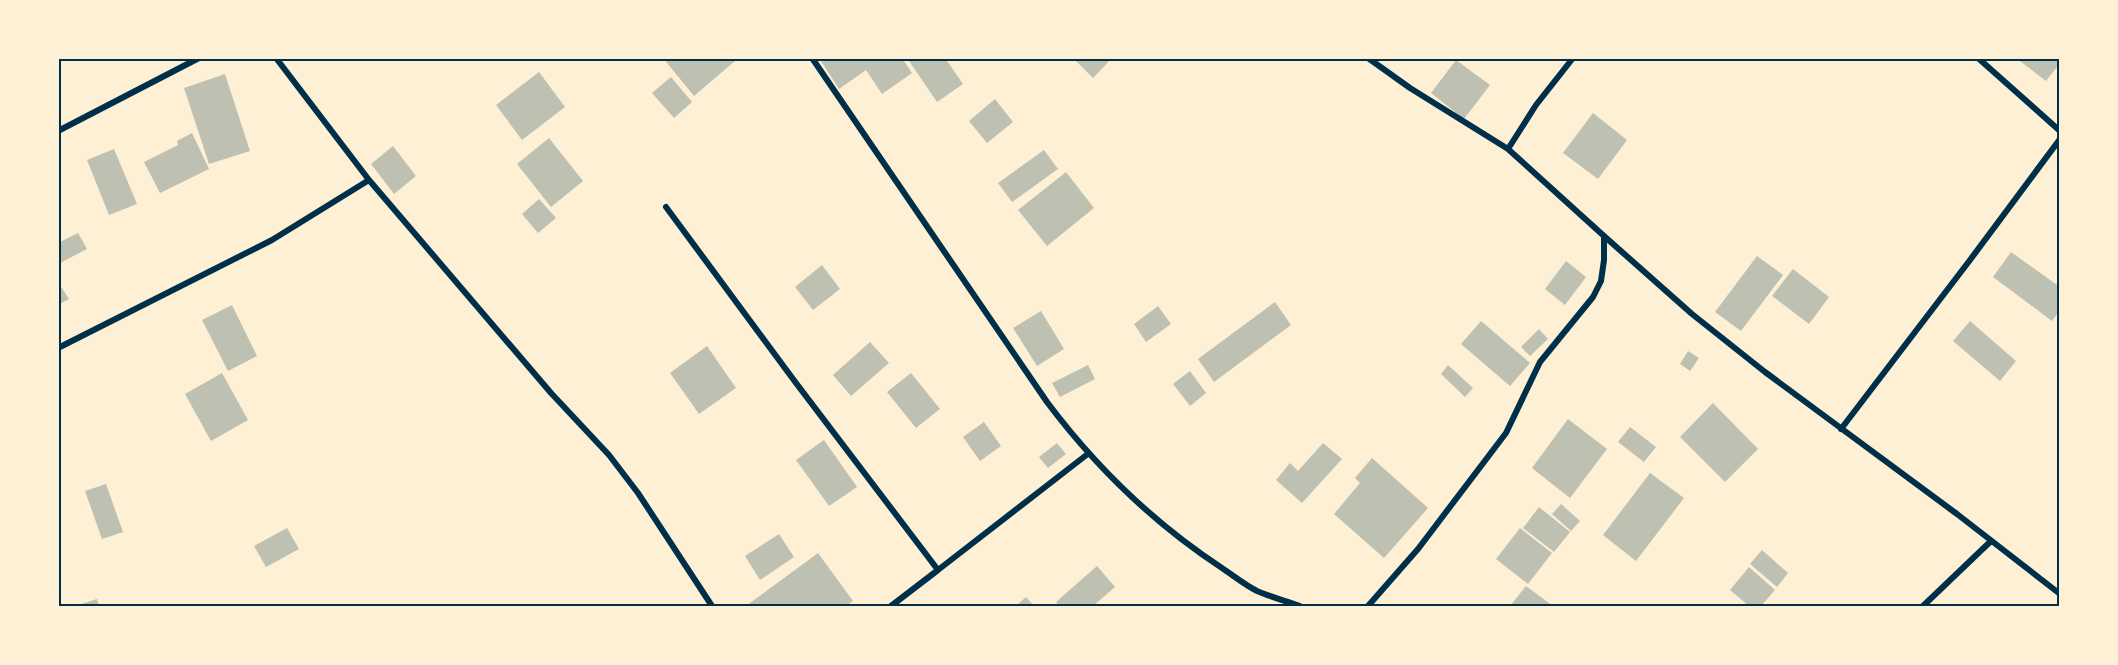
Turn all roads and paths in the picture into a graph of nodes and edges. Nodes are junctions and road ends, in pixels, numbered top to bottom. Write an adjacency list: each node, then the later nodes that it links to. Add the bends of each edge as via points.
1 (199, 58): 7 (street)
2 (276, 58): 11 (street)
3 (812, 58): 16 (street, via 1047,402)
4 (1368, 58): 10 (street)
5 (1573, 58): 10 (street)
6 (1978, 58): 8 (street)
7 (58, 131)
8 (2060, 131)
9 (2060, 139): 15 (street)
10 (1508, 149): 13 (street)
11 (369, 180): 14 (street, via 272,240); 20 (street, via 609,455)
12 (666, 207): 18 (street)
13 (1604, 237): 15 (street, via 1692,314); 23 (street, via 1605,260 1593,297 1540,362 1499,443 1418,549)
14 (58, 348)
15 (1842, 429): 17 (street)
16 (1089, 453): 18 (street); 22 (street, via 1194,549 1256,590)
17 (1991, 541): 19 (street); 24 (street)
18 (938, 570): 21 (street)
19 (2060, 594)
20 (712, 606)
21 (891, 606)
22 (1300, 606)
23 (1368, 606)
24 (1923, 606)

